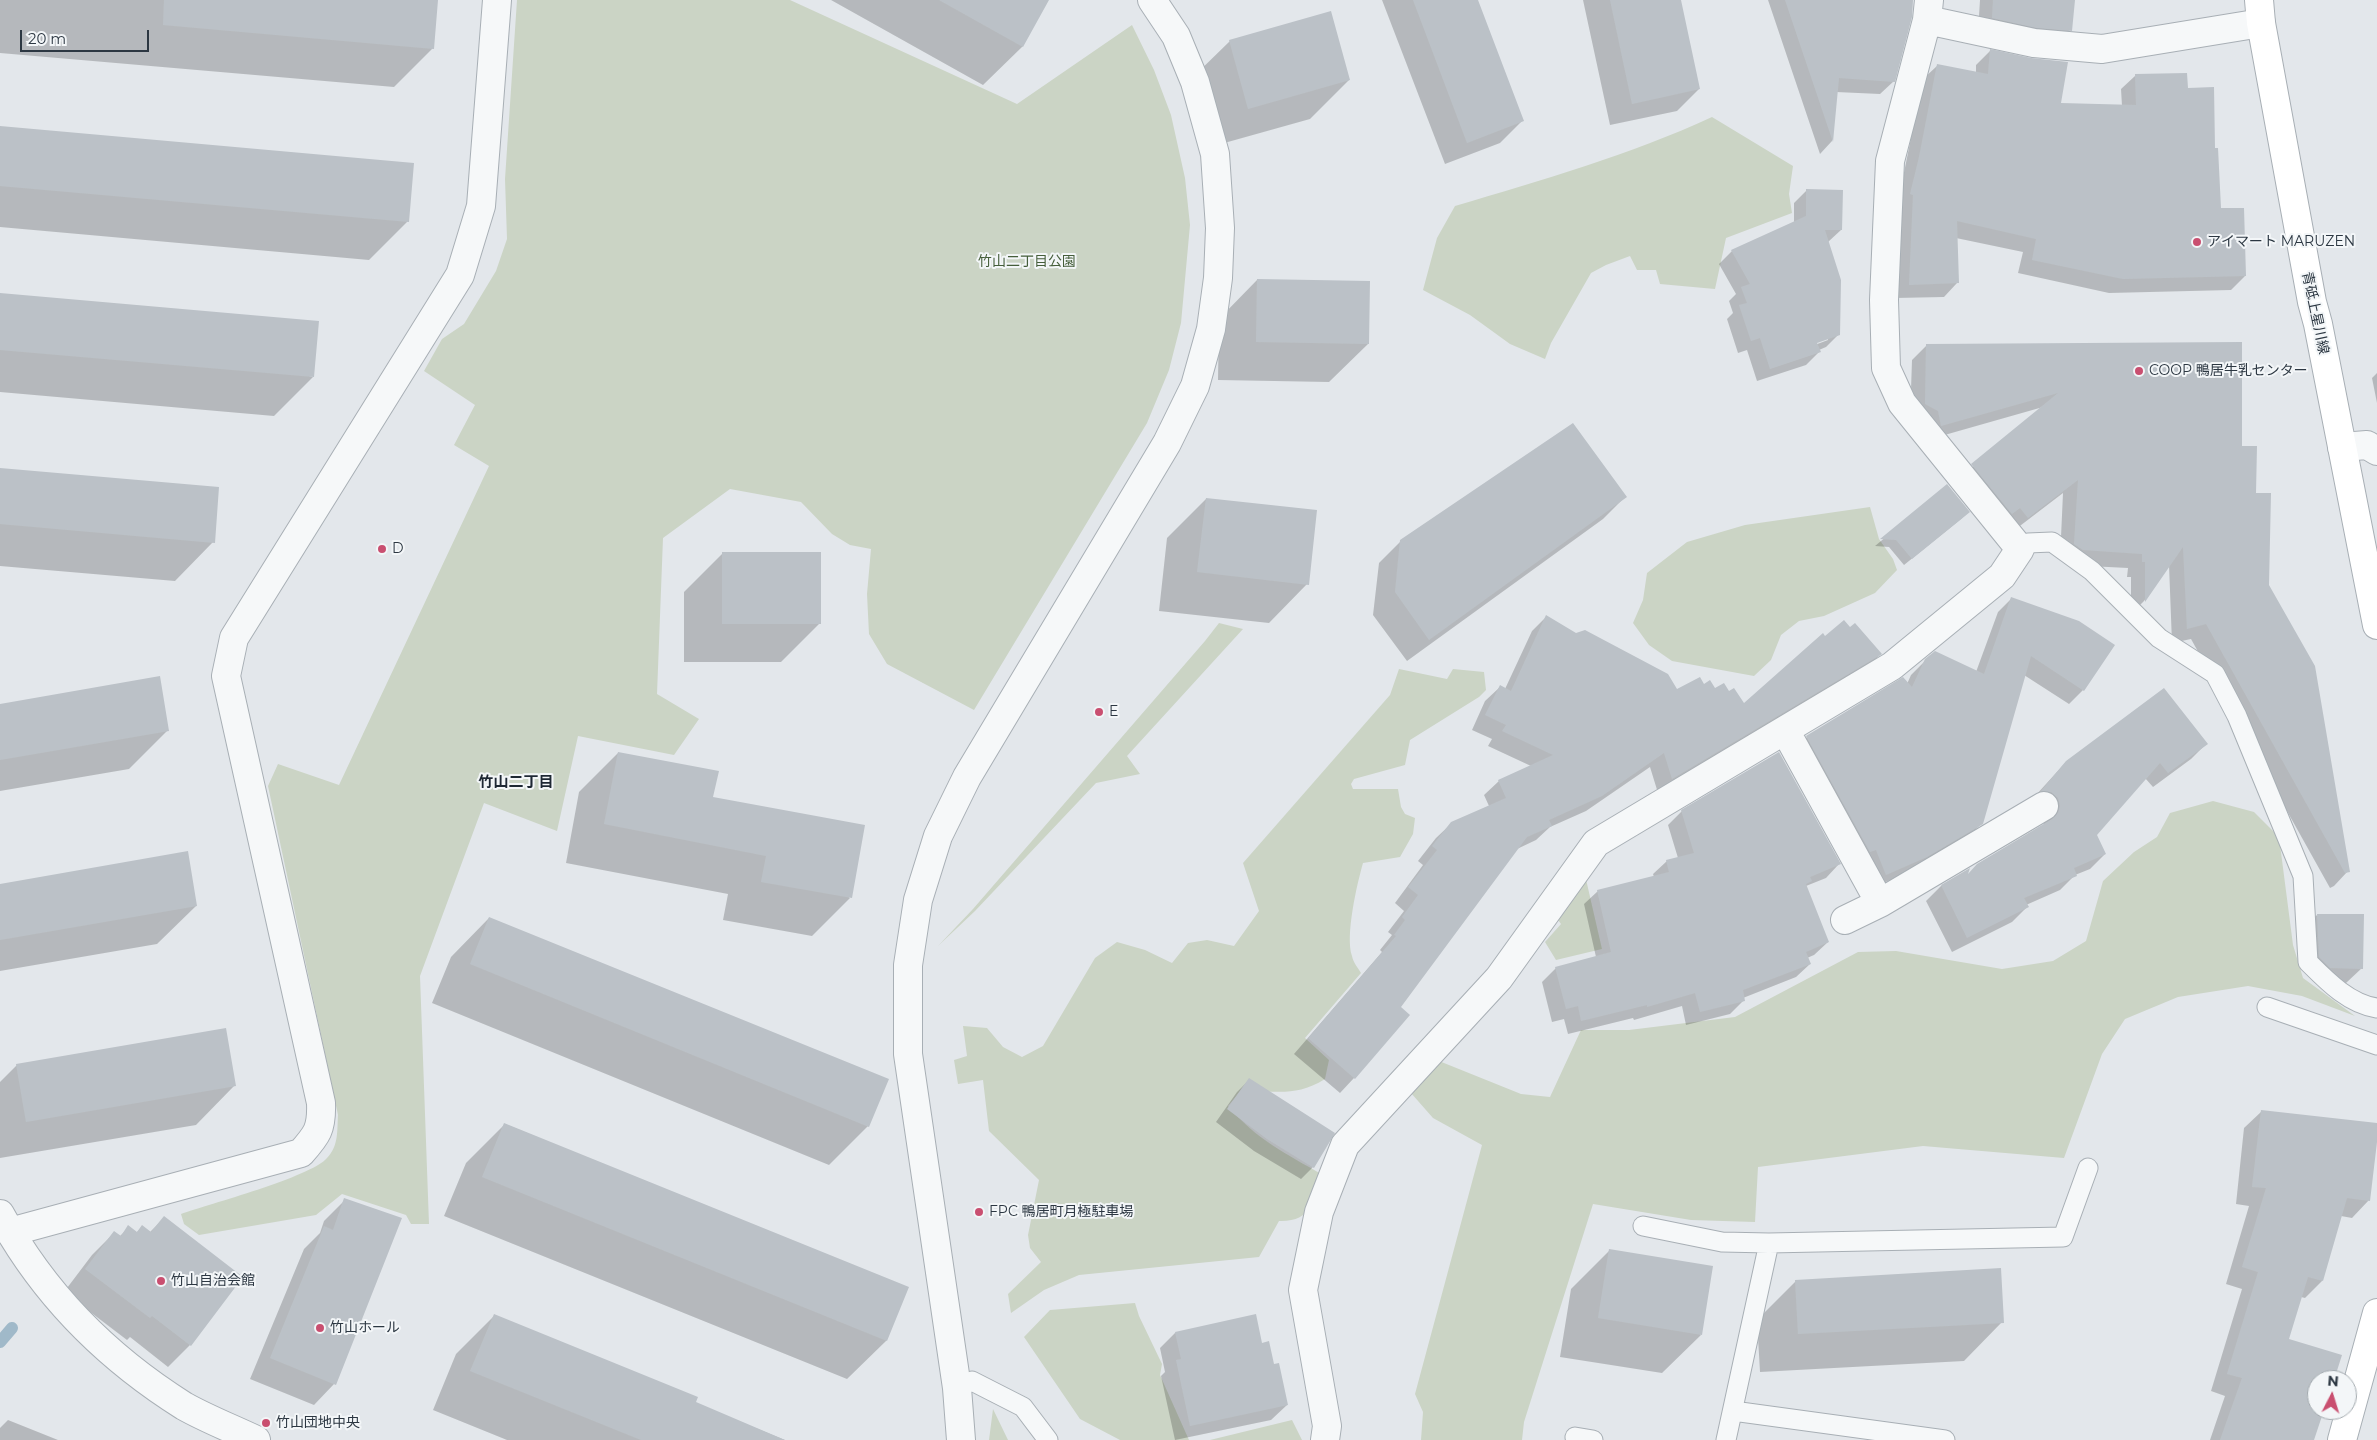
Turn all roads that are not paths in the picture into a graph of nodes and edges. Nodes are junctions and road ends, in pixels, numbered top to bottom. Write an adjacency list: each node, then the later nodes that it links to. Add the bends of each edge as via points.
1 (496, 0): 17 (street, via 481,206 460,275 234,638 226,676 321,1103 322,1119 318,1134 301,1153)
2 (1152, 0): 21 (street, via 1176,36 1195,82 1214,154 1220,228 1211,329 1195,386 1168,443 966,777 946,818 918,900 908,965 908,1054)
3 (1928, 10): 4 (street, via 2034,43 2102,49); 7 (street, via 1890,161 1884,300 1886,368 1902,403)
4 (2260, 12): 5 (main road, 青砥上星川線, via 2312,302)
5 (2342, 447): 6 (street, via 2367,445); 8 (main road, 青砥上星川線)
6 (2377, 451)
7 (2020, 549): 9 (street, via 2002,576 1892,666); 14 (lane, via 2028,543 2052,542 2092,571 2158,638 2215,674 2237,716 2303,876 2308,962 2330,984 2363,1006)
8 (2377, 625)
9 (1785, 730): 11 (street); 26 (street, via 1596,843 1499,978 1345,1145 1319,1212 1303,1290 1326,1426)
10 (2044, 806): 11 (street)
11 (1880, 903): 12 (street)
12 (1845, 920)
13 (2267, 1007): 15 (lane)
14 (2377, 1008)
15 (2377, 1045)
16 (2088, 1168): 19 (lane, via 2063,1237)
17 (5, 1223): 23 (street, via 36,1273 76,1320 129,1367 185,1406)
18 (1644, 1226): 19 (lane, via 1722,1242)
19 (1769, 1243): 22 (lane)
20 (2377, 1313): 29 (main road)
21 (957, 1388): 24 (street); 25 (lane, via 972,1381 1023,1407)
22 (1733, 1411): 27 (lane); 28 (lane)
23 (256, 1440)
24 (961, 1440)
25 (1048, 1440)
26 (1325, 1440)
27 (1726, 1440)
28 (1945, 1440)
29 (2342, 1440)

